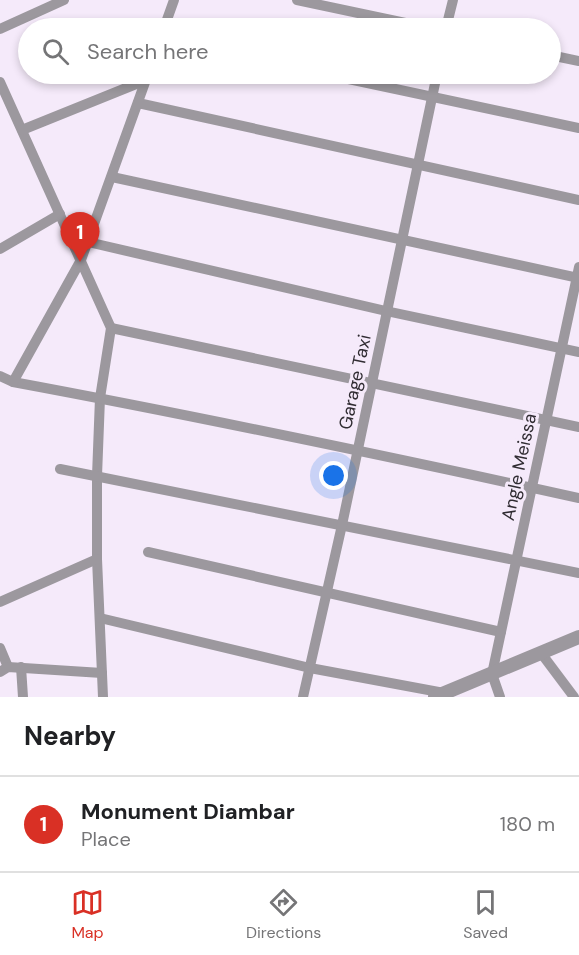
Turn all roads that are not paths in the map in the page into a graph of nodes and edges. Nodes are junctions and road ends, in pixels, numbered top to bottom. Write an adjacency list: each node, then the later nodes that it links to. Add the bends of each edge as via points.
1 (64, 0): 5 (street)
2 (174, 0): 6 (street)
3 (297, 0): 7 (street)
4 (453, 0): 8 (street)
5 (24, 18)
6 (168, 18)
7 (382, 18)
8 (448, 18)
9 (18, 21): 10 (street)
10 (0, 29)
11 (561, 57): 12 (street)
12 (579, 61)
13 (0, 82): 18 (street)
14 (130, 84): 22 (street)
15 (145, 84): 20 (street)
16 (374, 84): 19 (street)
17 (435, 84): 19 (street, Garage Taxi)
18 (3, 93): 22 (street)
19 (432, 96): 21 (street); 23 (street, Garage Taxi)
20 (138, 103): 23 (street); 24 (street)
21 (579, 128)
22 (22, 130): 26 (street)
23 (417, 165): 25 (street); 27 (street, Garage Taxi)
24 (112, 177): 27 (street); 28 (street)
25 (579, 200)
26 (60, 214): 29 (street); 30 (street)
27 (401, 240): 31 (street); 32 (street, Garage Taxi)
28 (88, 242): 30 (street); 32 (street)
29 (0, 249)
30 (81, 260): 33 (street); 37 (street)
31 (578, 274): 34 (street, Angle Meissa)
32 (386, 311): 34 (street); 38 (street, Garage Taxi)
33 (111, 328): 38 (street); 39 (street)
34 (562, 348): 35 (street); 40 (street, Angle Meissa)
35 (579, 352)
36 (0, 375): 37 (street)
37 (13, 382): 39 (street)
38 (371, 383): 40 (street); 42 (street, Garage Taxi)
39 (100, 398): 42 (street); 44 (street)
40 (546, 420): 41 (street); 45 (street, Angle Meissa)
41 (579, 427)
42 (357, 450): 45 (street); 47 (street, Garage Taxi)
43 (60, 469): 44 (street)
44 (97, 476): 47 (street); 49 (street)
45 (532, 488): 46 (street); 50 (street, Angle Meissa)
46 (579, 498)
47 (342, 525): 50 (street); 52 (street, Garage Taxi)
48 (148, 552): 52 (street)
49 (97, 559): 53 (street); 54 (street)
50 (516, 560): 51 (street); 55 (street, Angle Meissa)
51 (579, 573)
52 (326, 592): 55 (street); 60 (street, Garage Taxi)
53 (0, 602)
54 (100, 618): 60 (street); 62 (street)
55 (501, 632): 63 (street, Angle Meissa)
56 (579, 637): 58 (street)
57 (0, 648): 61 (street)
58 (541, 653): 63 (street); 69 (street)
59 (21, 668): 61 (street); 62 (street); 65 (street)
60 (310, 668): 64 (street); 67 (street, Garage Taxi)
61 (4, 669)
62 (102, 673): 66 (street)
63 (492, 674): 64 (street); 68 (street)
64 (440, 695)
65 (23, 697)
66 (103, 697)
67 (303, 697)
68 (500, 697)
69 (574, 697)

